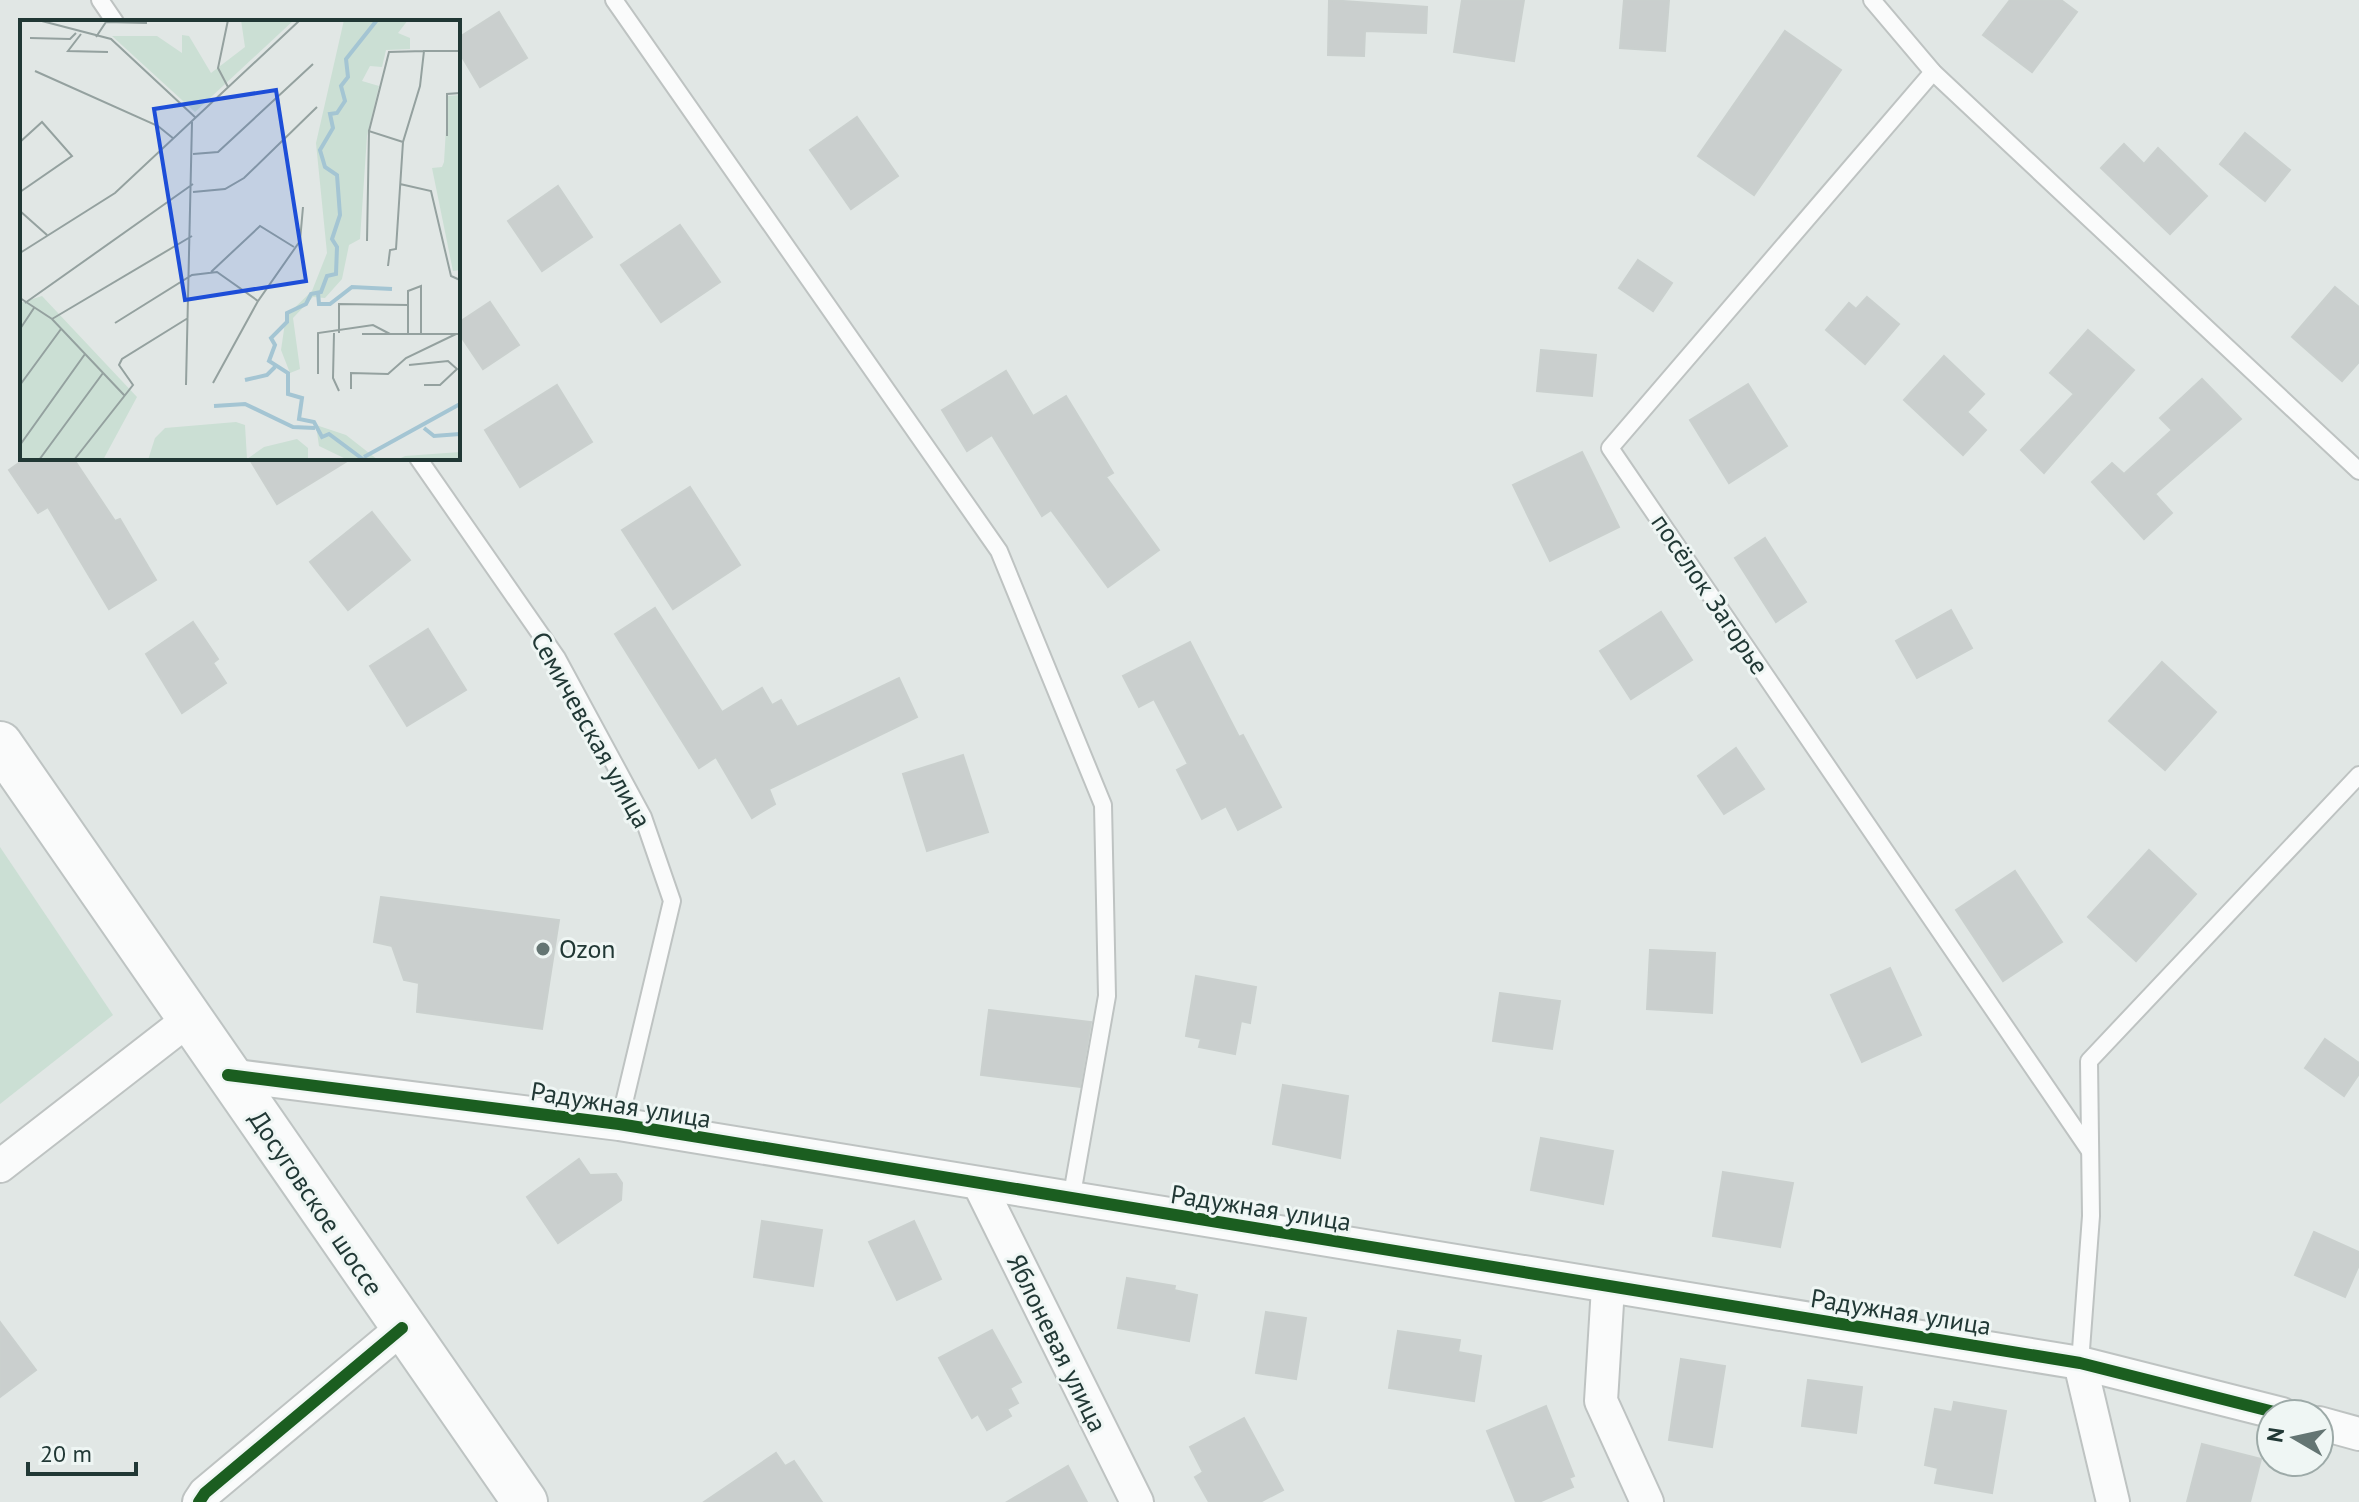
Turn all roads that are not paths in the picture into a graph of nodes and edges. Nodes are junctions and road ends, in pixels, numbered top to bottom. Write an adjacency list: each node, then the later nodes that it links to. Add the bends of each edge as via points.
1 (100, 0): 4 (lane)
2 (614, 0): 16 (lane, via 999,551 1103,805 1107,996)
3 (1872, 0): 5 (lane)
4 (114, 20)
5 (1933, 72): 7 (lane); 13 (lane, посёлок Загорье, via 1610,448)
6 (419, 460): 12 (lane, Семичевская улица, via 557,658 643,817 672,901)
7 (2359, 471)
8 (0, 744): 10 (main road, Досуговское шоссе)
9 (2359, 775): 13 (lane, via 2089,1061)
10 (188, 1020): 11 (main road, Досуговское шоссе); 14 (street)
11 (228, 1075): 12 (street, Радужная улица); 18 (main road, Досуговское шоссе)
12 (619, 1124): 15 (street, Радужная улица)
13 (2090, 1151): 19 (lane, via 2091,1216)
14 (0, 1166)
15 (979, 1184): 16 (street, Радужная улица); 25 (street, Яблоневая улица)
16 (1071, 1200): 17 (street, Радужная улица)
17 (1608, 1287): 19 (street, Радужная улица); 26 (street, via 1601,1401)
18 (402, 1328): 23 (street); 24 (main road, Досуговское шоссе)
19 (2080, 1363): 20 (street, Радужная улица); 27 (street)
20 (2255, 1407)
21 (2335, 1427): 22 (street)
22 (2359, 1434)
23 (199, 1502)
24 (525, 1502)
25 (1137, 1502)
26 (1647, 1502)
27 (2113, 1502)

